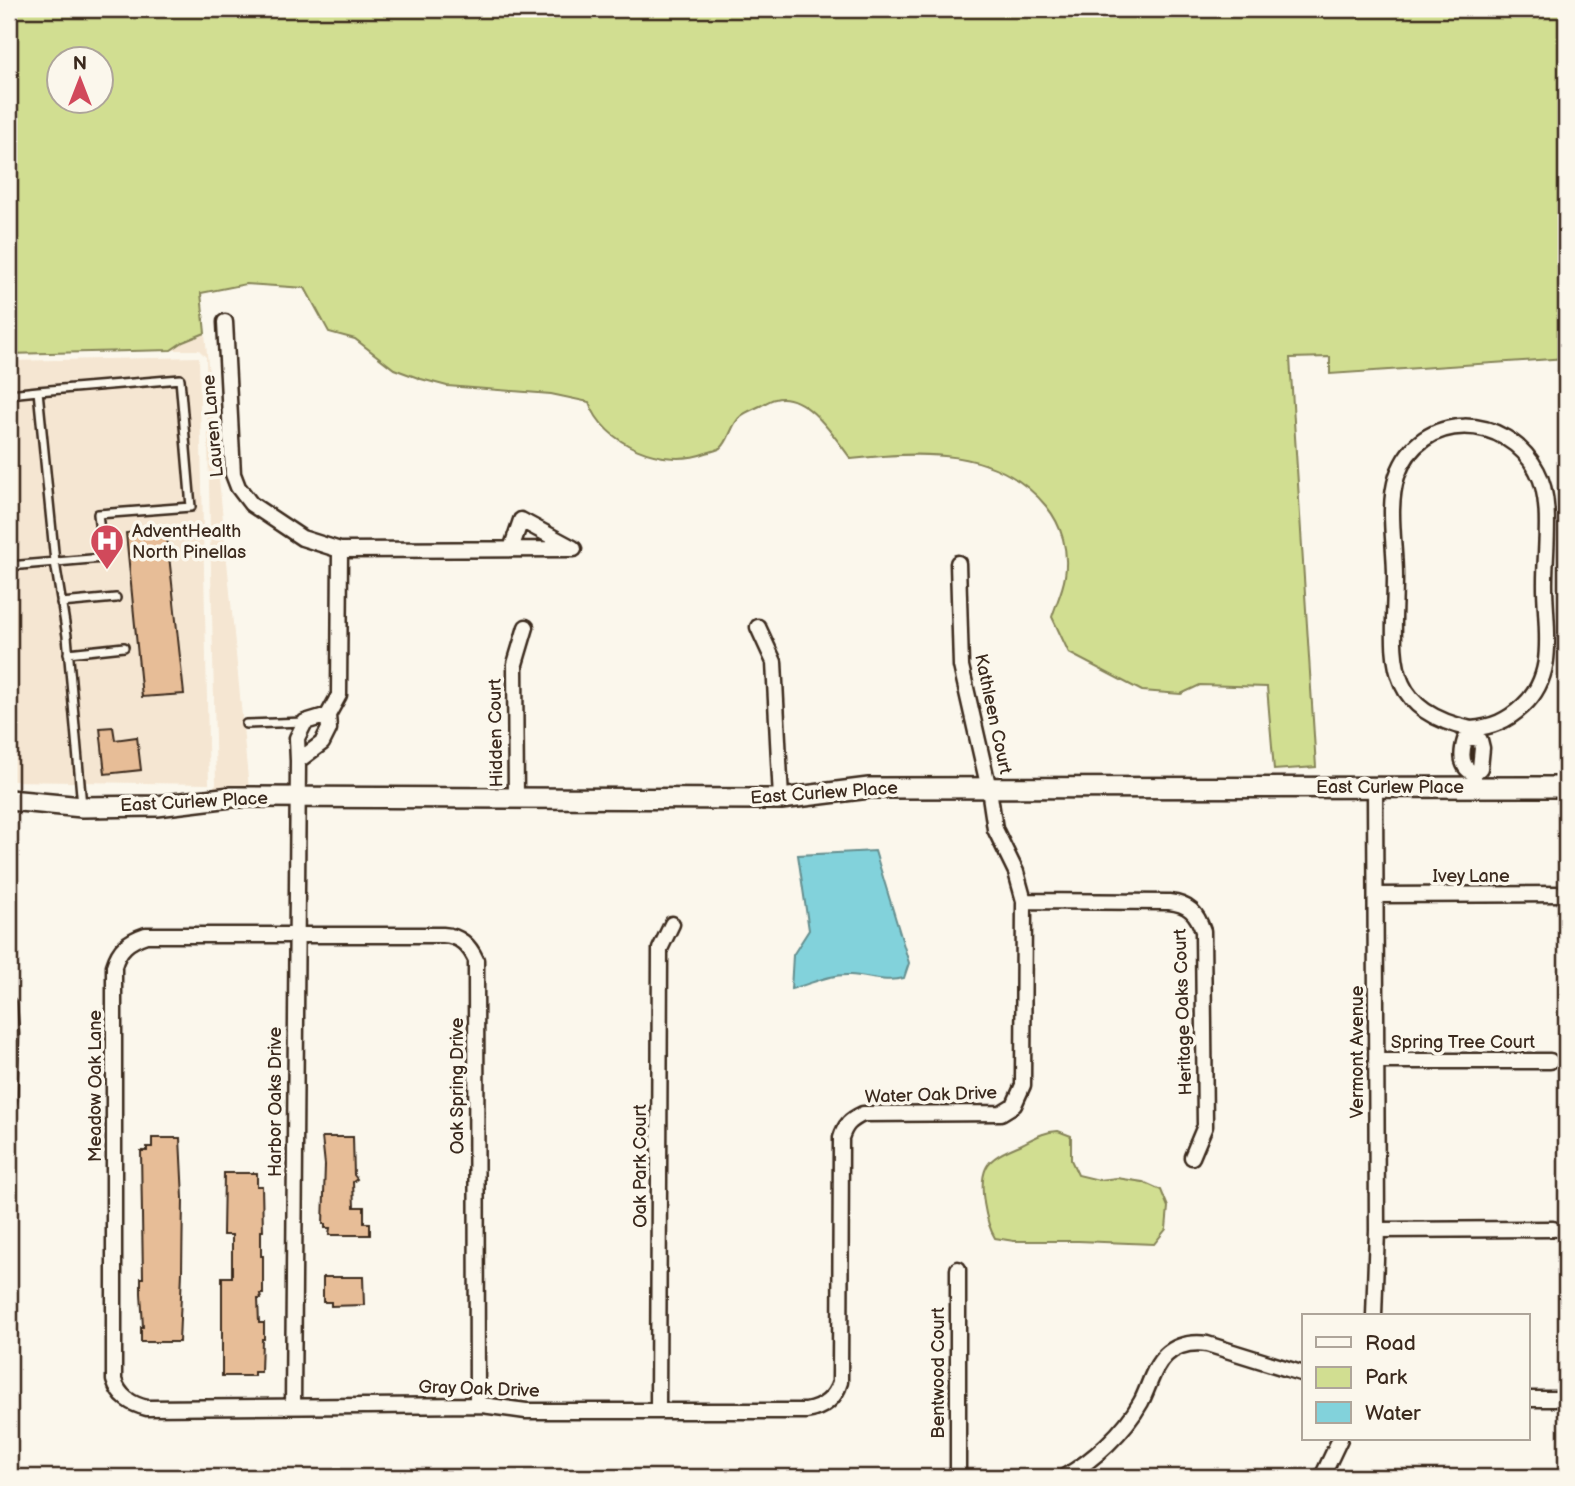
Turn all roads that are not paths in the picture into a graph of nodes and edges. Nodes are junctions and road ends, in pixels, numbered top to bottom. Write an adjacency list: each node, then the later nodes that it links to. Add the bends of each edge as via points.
1 (225, 322): 5 (street, Lauren Lane, via 233,474 238,487 251,504 302,538)
2 (38, 391): 3 (lane); 6 (lane); 6 (lane, via 180,379 191,507 98,514 103,558)
3 (9, 394)
4 (511, 549): 5 (street, Lauren Lane)
5 (340, 550): 15 (street, via 339,695)
6 (55, 562): 8 (lane); 10 (lane)
7 (958, 563): 23 (street, Kathleen Court, via 961,666)
8 (9, 566)
9 (116, 598): 10 (lane)
10 (61, 603): 14 (lane)
11 (526, 626): 25 (street, Hidden Court, via 515,664)
12 (758, 626): 26 (street, via 774,662)
13 (124, 647): 14 (lane)
14 (68, 653): 28 (lane)
15 (328, 715): 16 (street); 19 (street, via 323,743)
16 (305, 722): 17 (lane); 19 (street, via 298,738)
17 (246, 723)
18 (1471, 733): 18 (street, via 1511,717 1541,684 1547,645 1546,530 1542,481 1530,459 1513,441 1468,426 1438,430 1416,447 1398,473 1392,503 1396,670 1408,696 1424,710); 20 (street, via 1482,748)
19 (298, 761): 24 (street)
20 (1475, 780): 21 (street, East Curlew Place); 22 (street, East Curlew Place)
21 (1566, 787)
22 (1375, 788): 23 (street, East Curlew Place); 30 (street, Vermont Avenue)
23 (989, 789): 26 (street, East Curlew Place, via 869,788); 31 (street, Water Oak Drive, via 995,829)
24 (297, 798): 25 (street, East Curlew Place); 28 (street, East Curlew Place); 33 (street, Harbor Oaks Drive)
25 (516, 799): 26 (street, East Curlew Place)
26 (781, 799)
27 (9, 800): 28 (street, East Curlew Place)
28 (82, 807)
29 (1566, 894): 30 (street, Ivey Lane)
30 (1376, 895): 35 (street, Vermont Avenue)
31 (1024, 901): 38 (street, Heritage Oaks Court, via 1169,902 1185,905 1196,915 1203,931 1205,1126); 47 (street, Water Oak Drive, via 1023,1085 1014,1105 993,1115 863,1114 845,1127 841,1138 841,1373)
32 (672, 924): 50 (street, Oak Park Court, via 660,949)
33 (295, 935): 44 (street, Meadow Oak Lane, via 146,935 124,946 115,961 114,1380); 48 (street, Oak Spring Drive, via 453,936 470,947 476,960); 49 (street, Harbor Oaks Drive)
34 (9, 1005): 37 (street)
35 (1376, 1061): 36 (street, Spring Tree Court); 40 (street, Vermont Avenue)
36 (1550, 1061)
37 (9, 1100)
38 (1192, 1157)
39 (1553, 1229): 40 (street)
40 (1377, 1230): 42 (street, Vermont Avenue)
41 (958, 1269): 52 (street, Bentwood Court)
42 (1374, 1314)
43 (1302, 1373): 53 (street, via 1207,1344 1176,1348 1161,1360 1124,1425)
44 (126, 1399): 49 (street, Gray Oak Drive, via 147,1408)
45 (1530, 1399): 46 (street)
46 (1555, 1399)
47 (830, 1401): 50 (street, Gray Oak Drive, via 806,1411)
48 (477, 1405): 49 (street, Gray Oak Drive); 50 (street, Gray Oak Drive, via 526,1411)
49 (293, 1407)
50 (658, 1411)
51 (1340, 1440): 54 (street)
52 (958, 1477)
53 (1064, 1477)
54 (1322, 1477)

